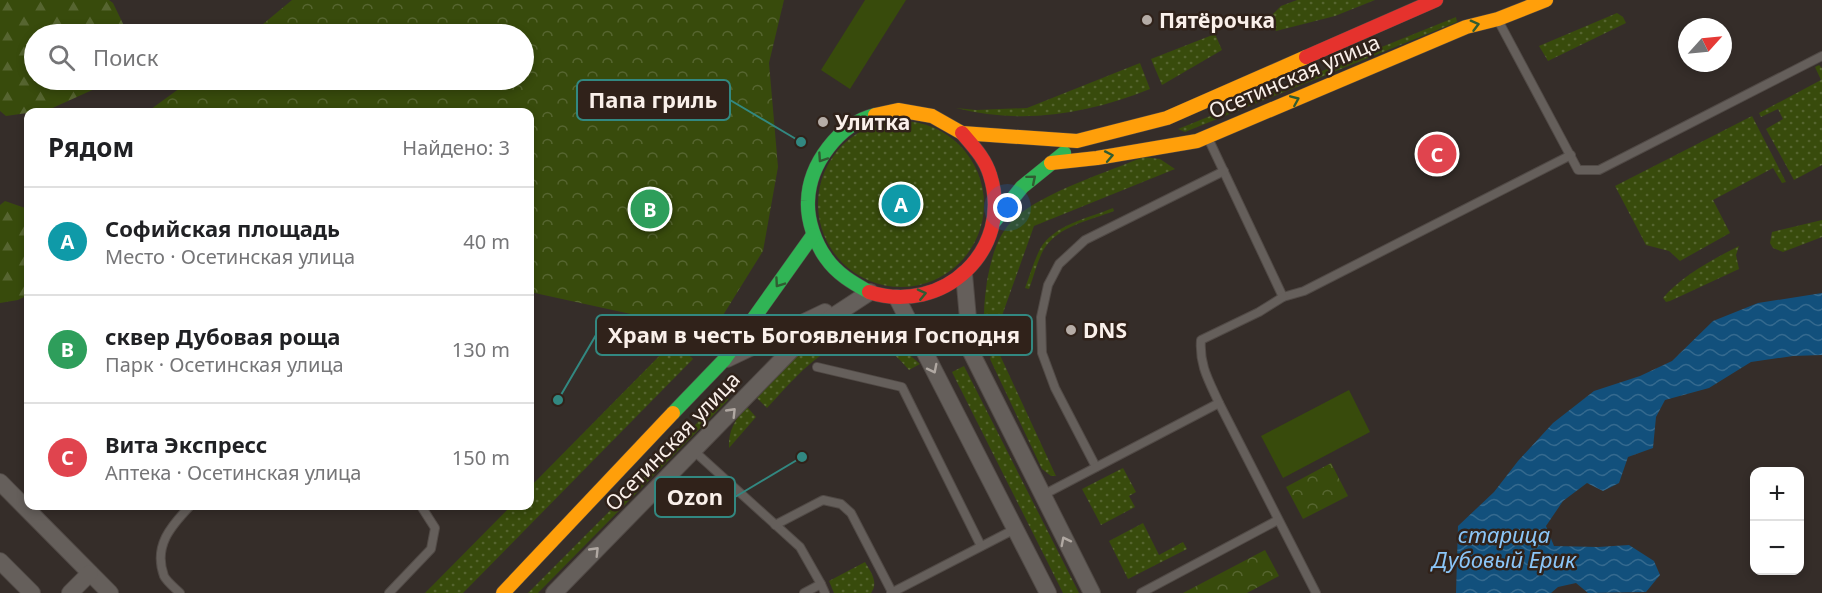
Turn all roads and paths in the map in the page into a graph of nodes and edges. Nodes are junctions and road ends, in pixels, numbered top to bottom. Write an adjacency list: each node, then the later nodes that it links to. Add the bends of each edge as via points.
1 (1436, 0): 7 (street, Осетинская улица, via 1167,117)
2 (1546, 0): 3 (street, Осетинская улица)
3 (1498, 19): 6 (street, Осетинская улица, one-way to 3, via 1466,27); 8 (lane)
4 (1822, 56): 8 (lane, via 1599,170 1578,170)
5 (962, 133): 7 (street, Осетинская улица); 11 (street, via 979,152 990,174 995,198); 12 (street, one-way to 12, via 932,116 898,110 864,118 835,138 816,166 808,201)
6 (1207, 137): 9 (street, Осетинская улица, one-way to 6); 10 (lane)
7 (1077, 141): 9 (street, Осетинская улица)
8 (1571, 155): 15 (lane, via 1304,291)
9 (1051, 163): 11 (street, Осетинская улица, one-way to 9, via 1022,187)
10 (1224, 171): 15 (lane); 21 (lane, via 1085,240 1059,264 1048,285 1041,317 1042,353 1055,388)
11 (993, 223): 13 (street, via 983,250)
12 (813, 235): 14 (street, via 826,260 846,279); 17 (street, Осетинская улица, one-way to 17)
13 (964, 273): 16 (street, one-way to 13, via 922,296 945,287); 23 (street, via 971,352)
14 (870, 292): 16 (street); 17 (street, Осетинская улица); 20 (street, Осетинская улица, one-way to 14, via 809,332)
15 (1283, 297): 19 (lane, via 1201,340 1200,357)
16 (897, 298): 30 (street, one-way to 30)
17 (724, 360): 40 (street, Осетинская улица)
18 (817, 367): 31 (lane, via 902,387)
19 (1219, 403): 21 (lane); 28 (lane)
20 (694, 451): 29 (lane); 41 (street, Осетинская улица, one-way to 20)
21 (1096, 467): 23 (lane)
22 (0, 483): 24 (street)
23 (1042, 495): 45 (street, one-way to 23)
24 (24, 507)
25 (27, 510): 33 (street)
26 (186, 510): 38 (lane, via 168,529 160,555 165,578)
27 (424, 510): 39 (lane, via 435,528 431,549)
28 (1278, 520): 46 (lane); 47 (lane)
29 (775, 525): 34 (lane, via 800,548); 43 (lane, via 823,500 841,504 850,513)
30 (1015, 529): 31 (lane); 44 (street)
31 (981, 546): 43 (lane)
32 (0, 561): 35 (street)
33 (90, 573): 36 (street); 37 (street)
34 (823, 589): 42 (lane)
35 (32, 593)
36 (70, 593)
37 (110, 593)
38 (180, 593)
39 (389, 593)
40 (503, 593)
41 (554, 593)
42 (804, 593)
43 (891, 593)
44 (1048, 593)
45 (1092, 593)
46 (1141, 593)
47 (1316, 593)

